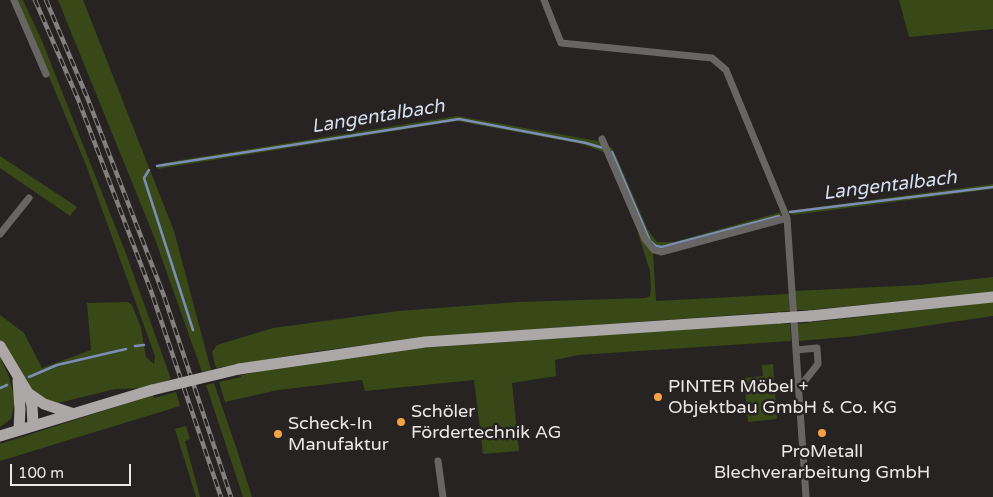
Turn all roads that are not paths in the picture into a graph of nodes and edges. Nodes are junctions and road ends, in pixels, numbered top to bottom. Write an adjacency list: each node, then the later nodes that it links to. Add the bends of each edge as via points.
1 (14, 0): 3 (street)
2 (544, 0): 6 (street, via 561,43 712,58 720,62)
3 (46, 74)
4 (602, 139): 6 (street, via 644,239 654,250 661,252)
5 (29, 198): 7 (street)
6 (787, 218): 10 (street)
7 (0, 234)
8 (993, 297): 14 (main road, bridge, via 810,316 424,342 239,369)
9 (0, 346): 11 (main road)
10 (796, 350): 12 (street); 12 (street, via 817,348 818,364)
11 (17, 375): 13 (main road); 16 (main road)
12 (799, 388): 20 (street)
13 (28, 393): 14 (main road, via 44,404); 15 (main road)
14 (72, 413): 15 (main road)
15 (33, 425): 16 (main road)
16 (19, 430): 17 (main road)
17 (0, 436)
18 (438, 460): 19 (street)
19 (443, 497)
20 (806, 497)

